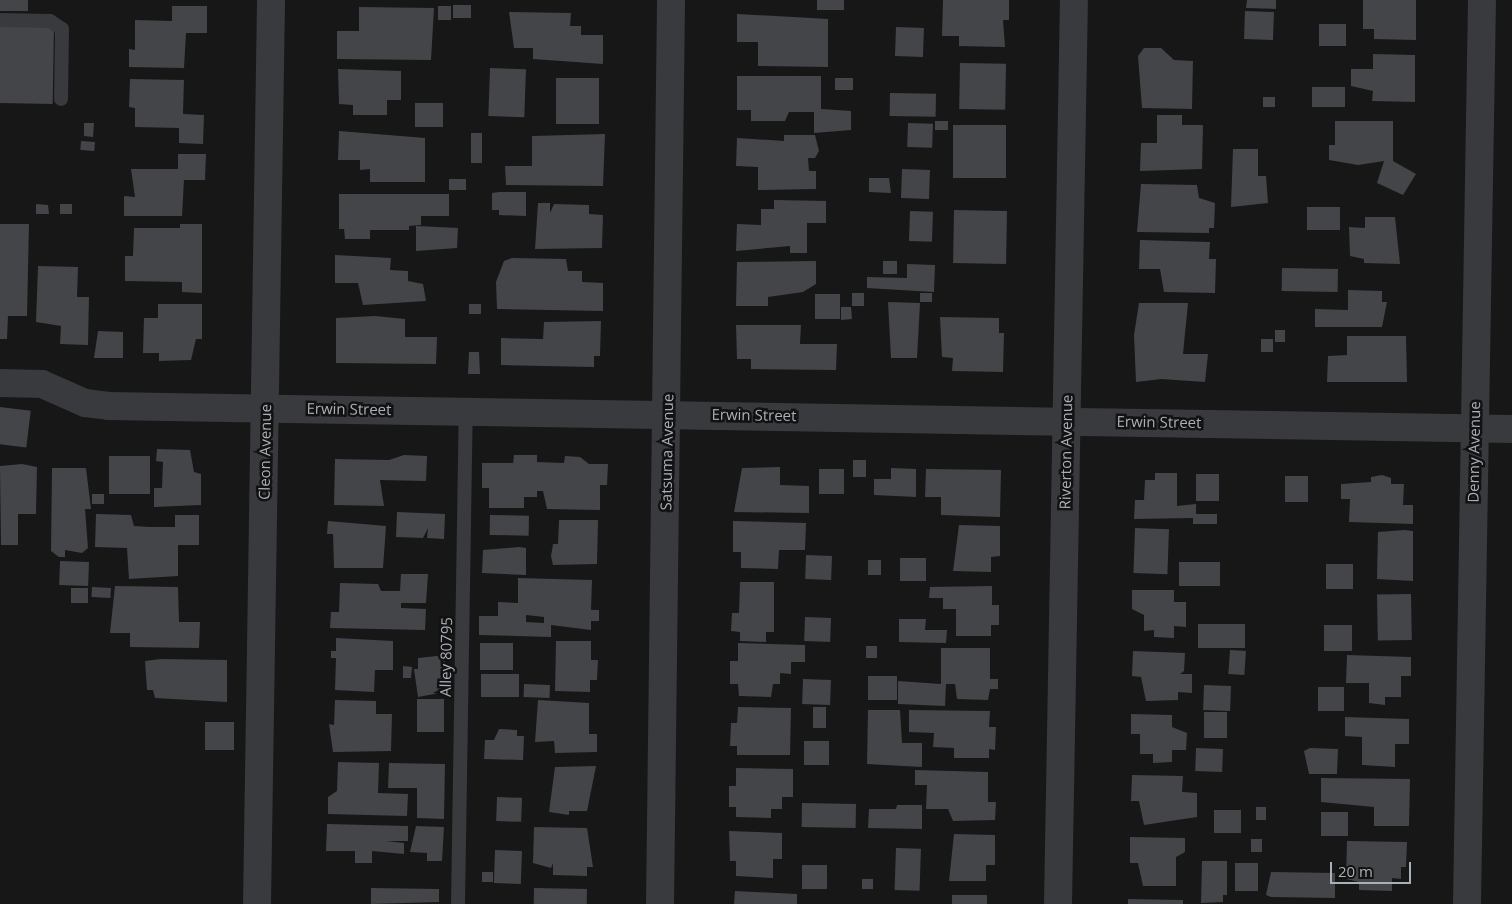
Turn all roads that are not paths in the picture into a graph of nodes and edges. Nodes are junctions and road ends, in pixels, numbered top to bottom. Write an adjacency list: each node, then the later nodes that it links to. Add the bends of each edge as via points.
1 (271, 0): 8 (street, Cleon Avenue)
2 (670, 0): 10 (street, Satsuma Avenue)
3 (1074, 0): 11 (street, Riverton Avenue)
4 (1482, 0): 12 (street, Denny Avenue)
5 (0, 20): 6 (lane, via 50,21 62,29)
6 (61, 99)
7 (0, 383): 8 (street, Erwin Street, via 42,384 84,403 109,406)
8 (266, 407): 9 (street, Erwin Street); 14 (street, Cleon Avenue)
9 (466, 411): 10 (street, Erwin Street); 15 (lane, Alley 80795)
10 (668, 414): 11 (street, Erwin Street); 16 (street, Satsuma Avenue)
11 (1067, 420): 12 (street, Erwin Street); 17 (street, Riverton Avenue)
12 (1474, 428): 13 (street, Erwin Street); 18 (street, Denny Avenue)
13 (1512, 429)
14 (258, 904)
15 (458, 904)
16 (660, 904)
17 (1058, 904)
18 (1467, 904)

